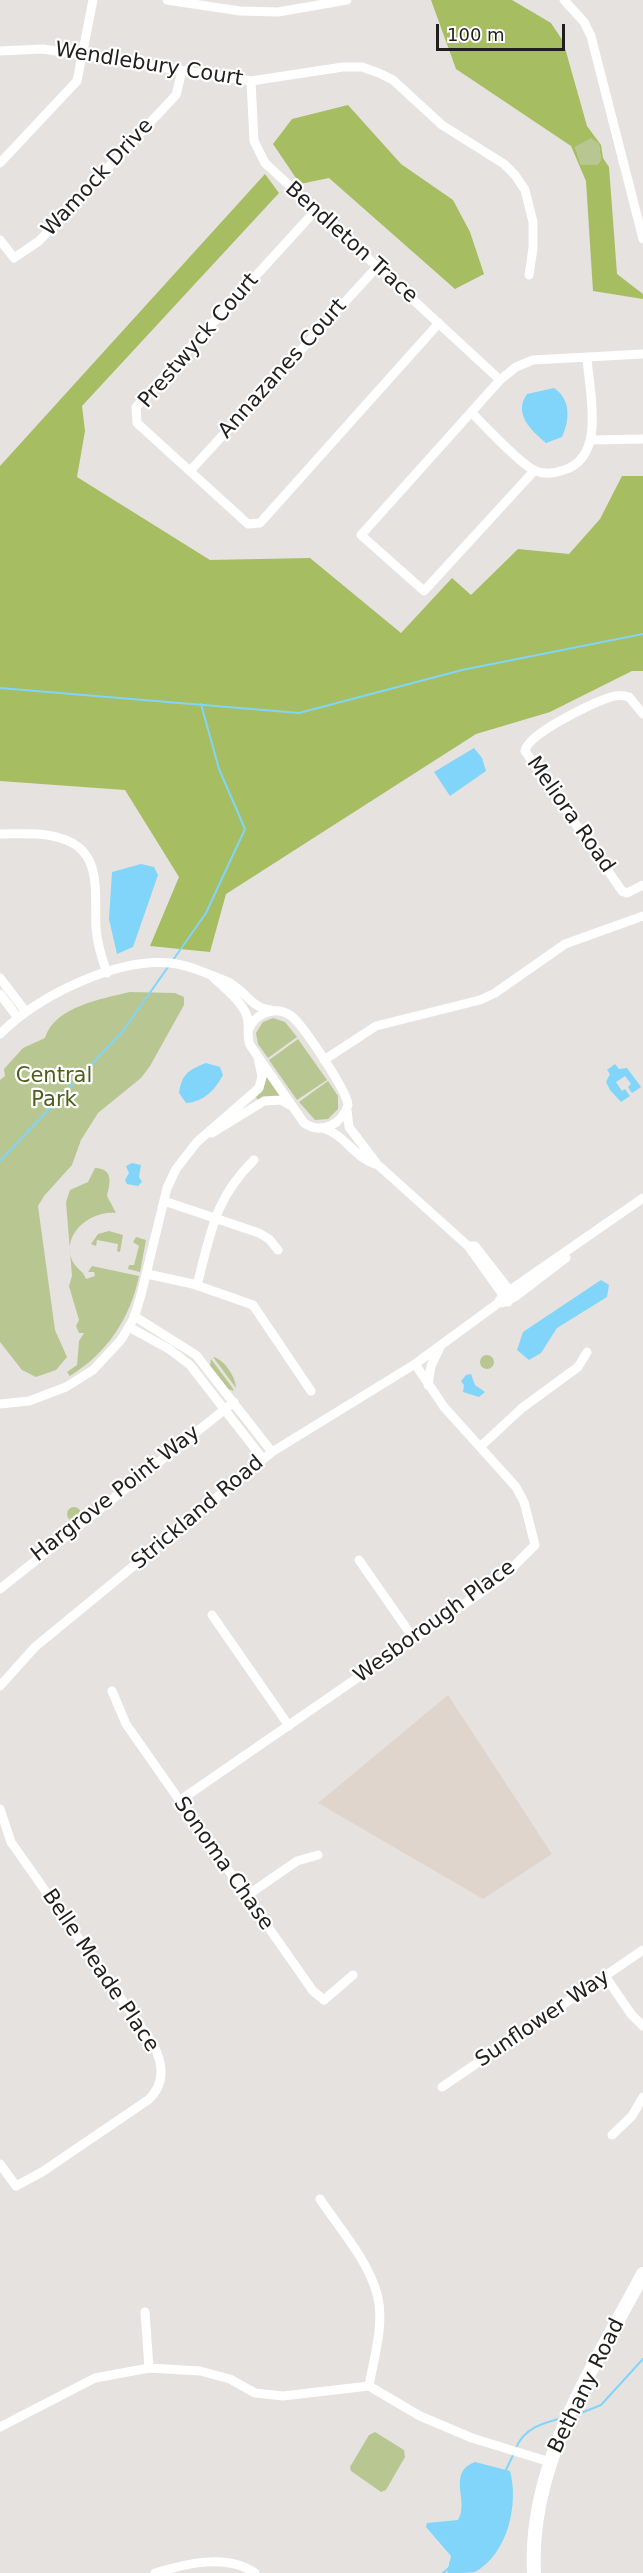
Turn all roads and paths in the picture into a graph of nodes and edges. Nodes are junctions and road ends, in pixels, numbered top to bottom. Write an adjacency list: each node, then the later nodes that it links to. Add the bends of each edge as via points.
1 (93, 0): 6 (street)
2 (167, 0): 3 (street, via 240,11 278,12)
3 (347, 0)
4 (564, 0): 11 (street, via 591,36)
5 (0, 51): 6 (street, Wendlebury Court, via 43,49)
6 (84, 55): 7 (street, Wendlebury Court); 9 (street, via 77,81)
7 (182, 71): 8 (street, Wendlebury Court); 12 (street, Wamock Drive, via 176,95 39,241 14,258)
8 (250, 81): 10 (street, Bendleton Trace, via 252,129 259,152 273,171); 14 (street, Wendlebury Court, via 343,67 362,67 393,80 442,125 504,164 525,190 533,222)
9 (0, 163)
10 (315, 210): 13 (street, Bendleton Trace); 22 (street, Prestwyck Court, via 136,407 137,423)
11 (643, 239)
12 (0, 240)
13 (376, 267): 15 (street, Bendleton Trace); 22 (street, Annazanes Court)
14 (529, 275)
15 (439, 323): 18 (street, Bendleton Trace); 22 (street, Prestwyck Court, via 260,523 248,524)
16 (643, 354): 17 (street)
17 (587, 358): 18 (street, via 525,362); 21 (street)
18 (500, 380): 19 (street)
19 (471, 412): 23 (street); 23 (street, via 362,535 424,591)
20 (643, 439): 21 (street)
21 (591, 440): 23 (street, via 574,466 549,474)
22 (190, 471)
23 (534, 471)
24 (643, 714): 26 (street, Meliora Road, via 629,697 612,696 561,720 528,743 525,751 622,891)
25 (0, 834): 28 (street, via 62,838 88,859 96,877 96,930)
26 (643, 885)
27 (643, 916): 38 (street, via 565,944 480,1000 376,1026)
28 (107, 973): 31 (street, via 135,965 166,963 230,982); 33 (street, via 59,992)
29 (0, 978): 33 (street)
30 (0, 994): 34 (street)
31 (245, 1003): 32 (street); 35 (street)
32 (274, 1010): 35 (street, via 257,1018); 38 (street, via 292,1017)
33 (26, 1012): 34 (street)
34 (18, 1018): 36 (street)
35 (248, 1031): 37 (street)
36 (0, 1034)
37 (258, 1058): 39 (street); 42 (street, via 262,1077 259,1088)
38 (324, 1060): 40 (street, via 343,1088)
39 (292, 1106): 41 (street, via 304,1123); 42 (street, via 281,1100 264,1101)
40 (347, 1108): 41 (street, via 341,1118); 44 (street, via 349,1126)
41 (323, 1128): 44 (street, via 338,1134 361,1156)
42 (197, 1142): 46 (street, via 176,1169)
43 (254, 1160): 47 (street, via 227,1191)
44 (377, 1164): 49 (street)
45 (643, 1198): 48 (street)
46 (164, 1201): 47 (street); 53 (street)
47 (216, 1216): 50 (street, via 265,1235); 55 (street)
48 (607, 1223): 54 (street); 56 (street)
49 (468, 1246): 51 (street); 52 (street, via 475,1246)
50 (278, 1250)
51 (485, 1272): 56 (street); 58 (street, via 494,1296)
52 (498, 1273): 54 (street, via 511,1279); 56 (street)
53 (147, 1274): 55 (street); 57 (street)
54 (532, 1275): 56 (street)
55 (197, 1285): 64 (street, via 256,1308)
56 (509, 1296): 58 (street, Strickland Road)
57 (134, 1316): 59 (street); 65 (street, via 192,1351)
58 (480, 1317): 60 (street, Strickland Road)
59 (129, 1327): 66 (street, via 99,1365 74,1383 35,1399); 67 (street, via 190,1365)
60 (441, 1344): 62 (street, Strickland Road); 63 (street)
61 (587, 1352): 68 (street, via 578,1367 522,1408)
62 (414, 1364): 63 (street, Wesborough Place); 69 (street, Strickland Road)
63 (428, 1384): 68 (street, Wesborough Place)
64 (310, 1391)
65 (234, 1402): 67 (street, Hargrove Point Way); 69 (street)
66 (0, 1404)
67 (224, 1409): 70 (street); 72 (street, Hargrove Point Way)
68 (480, 1447): 74 (street, Wesborough Place, via 520,1494 535,1545 502,1578)
69 (272, 1452): 70 (street, Strickland Road)
70 (263, 1459): 75 (street, Strickland Road, via 35,1647)
71 (359, 1560): 74 (street)
72 (0, 1589)
73 (212, 1615): 77 (street)
74 (414, 1639): 77 (street, Wesborough Place)
75 (0, 1686)
76 (112, 1691): 78 (street, Sonoma Chase, via 121,1717)
77 (289, 1726): 78 (street, Wesborough Place)
78 (179, 1802): 81 (street, Sonoma Chase)
79 (0, 1809): 89 (street, Belle Meade Place, via 11,1842 153,2044 162,2073 148,2100 42,2172 16,2186)
80 (318, 1855): 81 (street, via 297,1861)
81 (245, 1897): 83 (street, Sonoma Chase, via 313,1991 324,2000)
82 (643, 1950): 84 (street, Sunflower Way)
83 (353, 1975)
84 (605, 1976): 85 (street); 86 (street, Sunflower Way)
85 (643, 2026)
86 (442, 2087)
87 (643, 2097): 88 (street, via 632,2116)
88 (612, 2135)
89 (0, 2164)
90 (320, 2199): 94 (street, via 361,2259 378,2294 380,2326)
91 (643, 2274): 96 (street, Bethany Road, via 583,2387)
92 (145, 2312): 93 (street)
93 (149, 2368): 94 (street, via 200,2371 230,2379 255,2394 284,2396); 95 (street, via 95,2378)
94 (369, 2386): 96 (street, via 420,2416 472,2438)
95 (0, 2427)
96 (550, 2462): 99 (street, Bethany Road, via 535,2525)
97 (155, 2573): 98 (street, via 212,2562)
98 (255, 2573)
99 (534, 2573)

